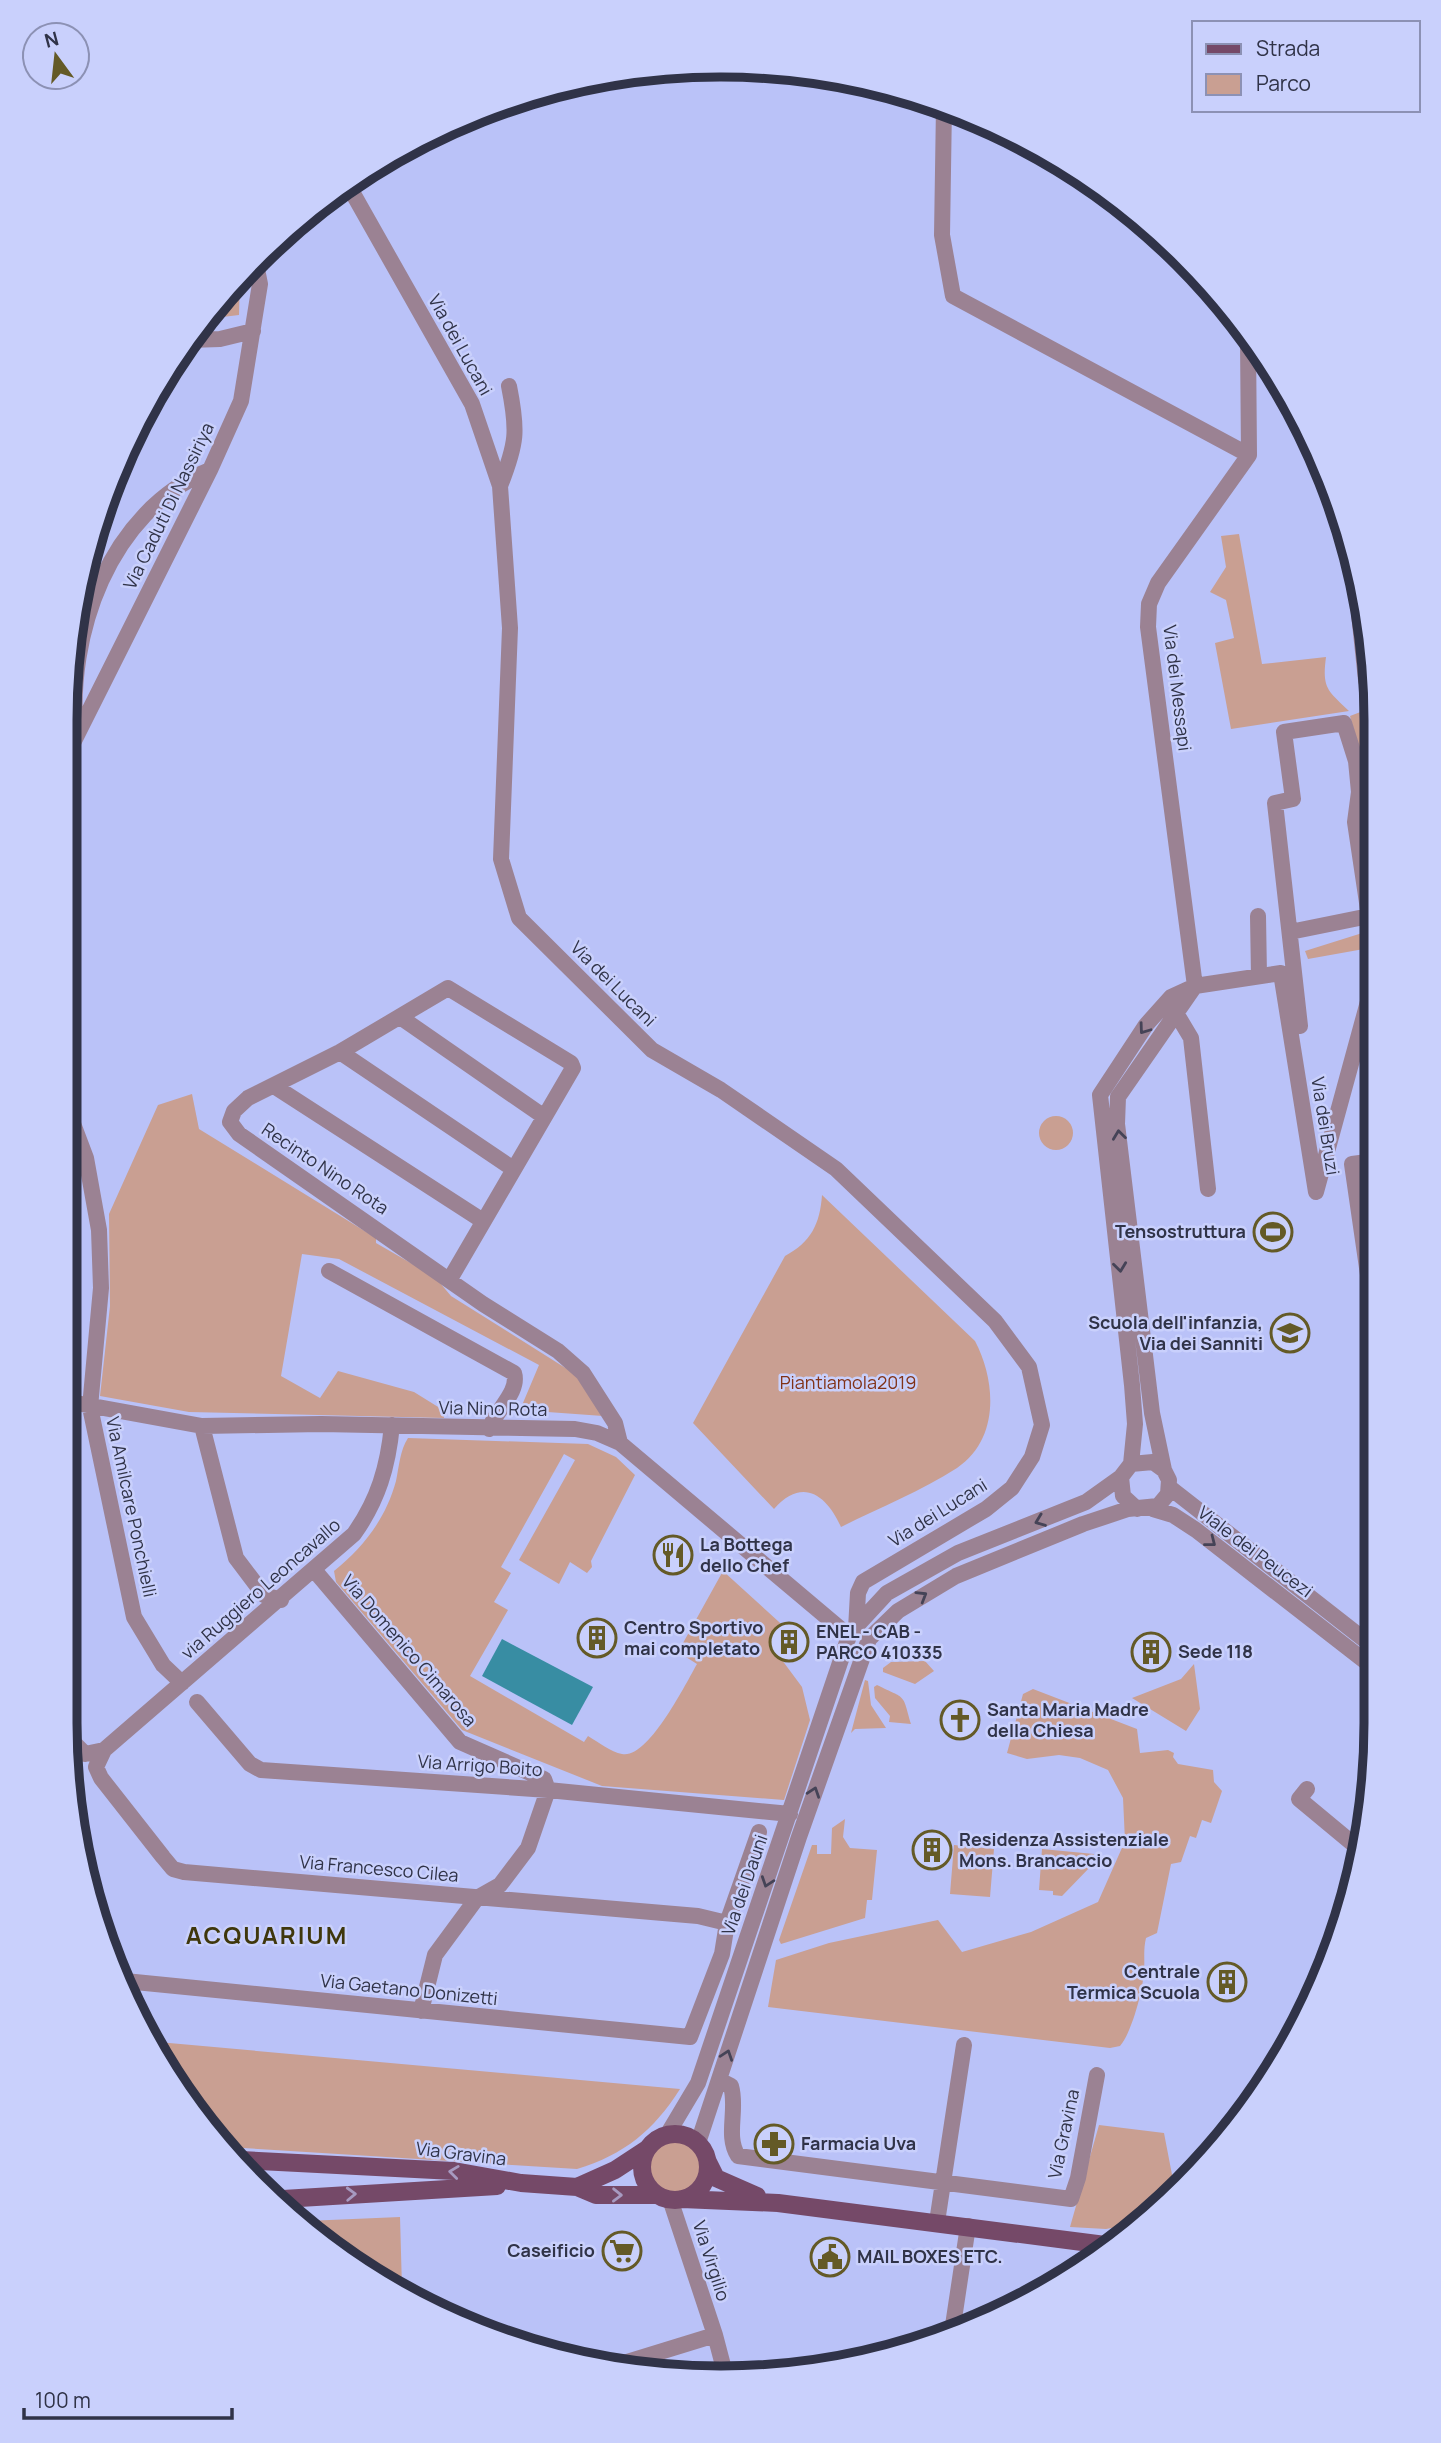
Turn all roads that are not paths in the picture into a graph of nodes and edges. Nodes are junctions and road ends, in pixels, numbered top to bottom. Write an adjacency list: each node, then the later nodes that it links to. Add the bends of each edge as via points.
1 (944, 117): 8 (street, via 942,235 953,296)
2 (352, 193): 10 (street, Via dei Lucani, via 472,404)
3 (258, 273): 4 (street, Via Caduti Di Nassiriya)
4 (253, 331): 5 (street); 9 (street, Via Caduti Di Nassiriya, via 241,401)
5 (202, 340)
6 (1248, 352): 8 (street)
7 (509, 386): 10 (street, via 516,420 515,449)
8 (1249, 455): 18 (street, Via dei Messapi, via 1158,583 1149,604 1147,627)
9 (210, 470): 11 (street, via 175,489 153,508 112,559); 12 (street, Via Caduti Di Nassiriya)
10 (500, 486): 50 (street, Via dei Lucani, via 510,628 501,859 519,918 652,1049 836,1169 995,1321 1029,1367 1042,1425 1032,1457 1012,1488 986,1509 863,1582)
11 (85, 623)
12 (77, 734)
13 (1364, 882): 16 (street, via 1355,822 1359,792 1356,761 1344,723 1284,732 1293,799 1275,803)
14 (1258, 916): 17 (street)
15 (1364, 917): 16 (street)
16 (1290, 932): 30 (street)
17 (1259, 976): 18 (street); 30 (street, Via dei Bruzi, via 1281,973)
18 (1195, 986): 19 (street); 26 (street, one-way to 26, via 1171,997 1146,1025 1100,1095)
19 (1175, 1013): 26 (street, one-way to 19, via 1118,1097); 29 (street, via 1191,1038)
20 (1364, 1016): 30 (street, Via dei Bruzi)
21 (400, 1017): 22 (street, Recinto Nino Rota); 24 (street); 24 (street, Recinto Nino Rota, via 448,988 571,1063 570,1074)
22 (340, 1052): 23 (street, Recinto Nino Rota); 28 (street)
23 (274, 1086): 32 (street); 34 (street, Recinto Nino Rota, via 248,1098 234,1111 230,1122 239,1134)
24 (543, 1116): 28 (street, Recinto Nino Rota)
25 (77, 1135): 37 (street, via 86,1158 99,1230 101,1288)
26 (1114, 1162): 35 (street)
27 (1364, 1162): 31 (street, via 1352,1164)
28 (512, 1168): 32 (street, Recinto Nino Rota)
29 (1208, 1189)
30 (1316, 1192)
31 (1364, 1217)
32 (483, 1221): 34 (street, Recinto Nino Rota)
33 (329, 1271): 40 (street, via 514,1373 512,1391)
34 (450, 1279): 41 (street, Recinto Nino Rota, via 558,1351 583,1373 615,1423)
35 (1140, 1384): 42 (street); 43 (street)
36 (77, 1404): 37 (street, Via Nino Rota)
37 (90, 1407): 39 (street, Via Nino Rota); 57 (street, Via Amilcare Ponchielli, via 134,1617 163,1665)
38 (392, 1425): 39 (street, Via Nino Rota); 40 (street, Via Nino Rota); 49 (street, via Ruggiero Leoncavallo, via 389,1456 373,1508 354,1534)
39 (202, 1426): 51 (street, via 236,1558 264,1595)
40 (489, 1429): 41 (street, Via Nino Rota, via 575,1429)
41 (620, 1443): 54 (street, Via Nino Rota)
42 (1131, 1464): 43 (street, via 1146,1460); 44 (street)
43 (1164, 1470): 45 (street)
44 (1121, 1478): 46 (street, via 1123,1496); 47 (street, Via dei Dauni)
45 (1170, 1487): 46 (street, via 1164,1501); 53 (street, Viale dei Peucezi)
46 (1145, 1509): 48 (street, Via dei Dauni, via 1128,1509); 53 (street, Viale dei Peucezi, one-way to 53, via 1173,1515)
47 (1066, 1512): 48 (street); 52 (street, Via dei Dauni, one-way to 52, via 958,1553 887,1593)
48 (1072, 1529): 54 (street, Via dei Dauni, one-way to 48, via 956,1576)
49 (315, 1571): 51 (street, via Ruggiero Leoncavallo); 62 (street, Via Domenico Cimarosa, via 460,1742 544,1779)
50 (858, 1593): 52 (street, via 863,1602); 54 (street)
51 (281, 1600): 57 (street, via Ruggiero Leoncavallo)
52 (877, 1604): 54 (street, Via dei Dauni)
53 (1334, 1627): 55 (street, Viale dei Peucezi); 56 (street, Viale dei Peucezi)
54 (858, 1638): 63 (street, Via dei Dauni); 65 (street, Via dei Dauni, one-way to 54)
55 (1364, 1642)
56 (1364, 1658)
57 (182, 1683): 60 (street, via Ruggiero Leoncavallo)
58 (197, 1702): 62 (street, Via Arrigo Boito, via 250,1764 261,1770)
59 (78, 1747): 60 (street, via 85,1754)
60 (104, 1750): 67 (street, Via Francesco Cilea, via 97,1772 173,1869)
61 (1307, 1789): 66 (street, via 1300,1798)
62 (548, 1790): 63 (street, Via Arrigo Boito); 67 (street, via 528,1849 500,1885)
63 (790, 1814): 65 (street, Via dei Dauni)
64 (759, 1832): 68 (street)
65 (791, 1835): 73 (street, Via dei Dauni, one-way to 65); 74 (street, Via dei Dauni, one-way to 74, via 698,2083)
66 (1353, 1843)
67 (477, 1898): 68 (street, Via Francesco Cilea, via 698,1916); 70 (street, via 435,1955)
68 (727, 1923): 70 (street, Via Gaetano Donizetti, via 722,1954 690,2037)
69 (132, 1982): 70 (street, Via Gaetano Donizetti)
70 (421, 2011)
71 (964, 2045): 79 (street)
72 (1097, 2075): 79 (street, Via Gravina, via 1071,2199)
73 (719, 2080): 75 (street, Via dei Dauni); 79 (street, Via Gravina, via 731,2086 735,2098 732,2139 738,2156)
74 (667, 2135): 75 (main road, via 689,2137); 76 (main road)
75 (698, 2143): 78 (main road)
76 (647, 2149): 81 (main road); 82 (main road, via 645,2179)
77 (249, 2160): 80 (main road, Via Gravina, one-way to 77, via 454,2171)
78 (708, 2162): 82 (main road, via 705,2181 692,2196); 84 (main road, via 725,2185)
79 (944, 2181): 85 (street)
80 (521, 2183): 81 (main road); 83 (main road, Via Gravina, one-way to 80)
81 (577, 2187): 82 (main road, one-way to 82, via 596,2195)
82 (670, 2198): 84 (main road); 89 (street, Via Virgilio)
83 (288, 2199)
84 (773, 2202): 85 (main road)
85 (937, 2222): 86 (main road)
86 (968, 2226): 87 (main road); 88 (street)
87 (1097, 2244)
88 (954, 2322)
89 (715, 2335): 90 (street); 91 (street, Via Virgilio)
90 (635, 2360)
91 (722, 2366)

